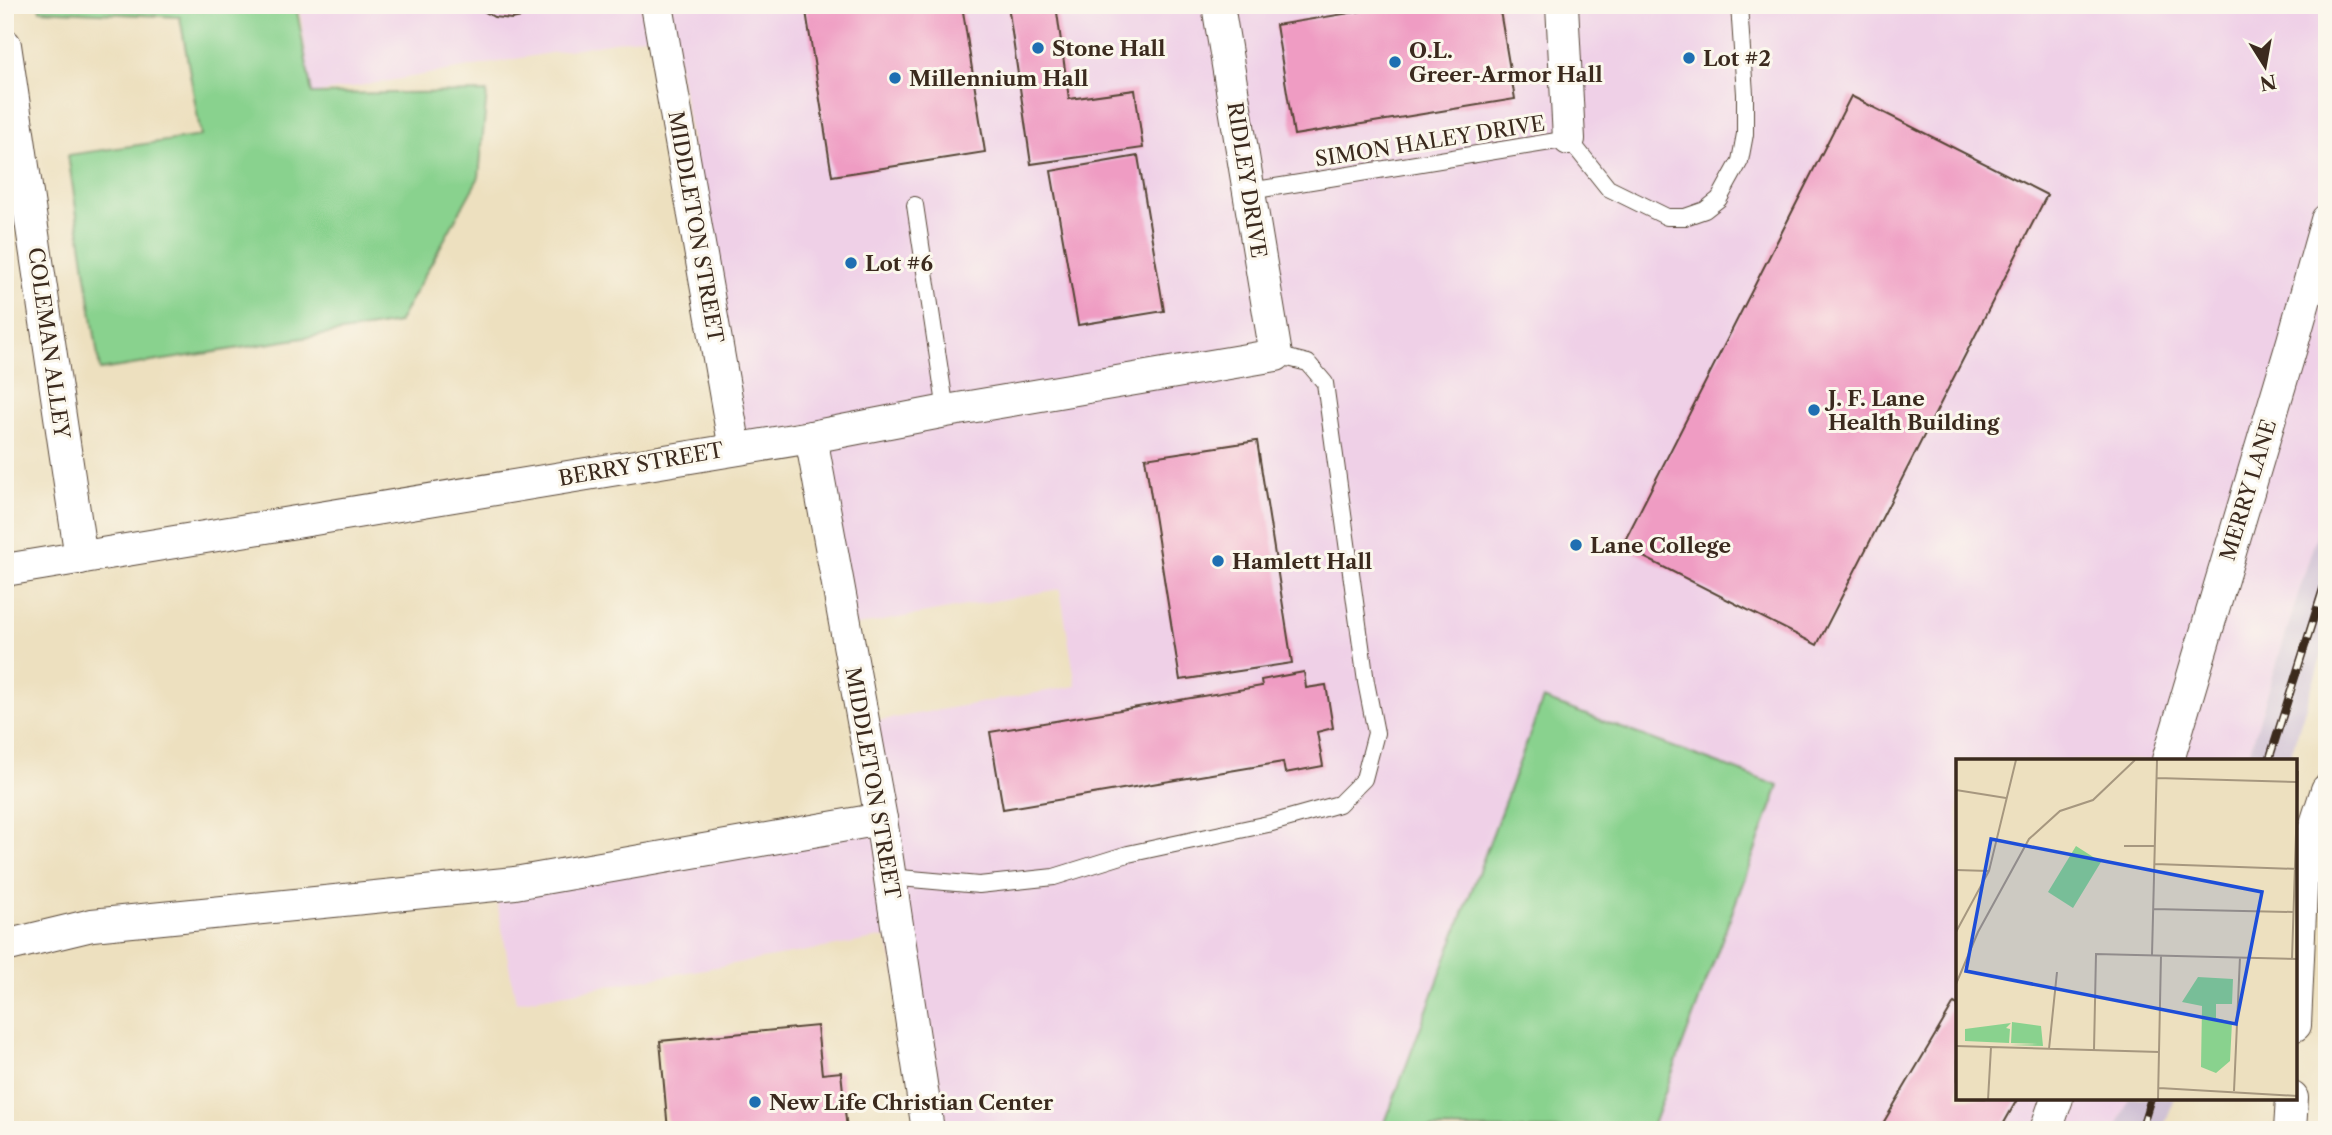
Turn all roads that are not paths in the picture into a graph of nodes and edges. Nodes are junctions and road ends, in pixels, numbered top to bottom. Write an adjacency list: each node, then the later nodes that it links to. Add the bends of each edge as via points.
1 (657, 5): 13 (street, MIDDLETON STREET)
2 (1218, 5): 7 (street, RIDLEY DRIVE)
3 (1562, 5): 6 (street)
4 (1739, 5): 6 (lane, SIMON HALEY DRIVE, via 1745,134 1740,161 1719,199 1685,217 1667,217 1608,188)
5 (5, 46): 14 (street, COLEMAN ALLEY)
6 (1569, 139): 7 (lane, SIMON HALEY DRIVE)
7 (1250, 191): 10 (street, RIDLEY DRIVE)
8 (915, 205): 11 (lane)
9 (2327, 220): 16 (street, MERRY LANE)
10 (1276, 355): 11 (street, BERRY STREET); 20 (lane, via 1308,363 1325,383 1376,733 1364,779 1339,804 1128,854 1054,877 979,885)
11 (946, 411): 12 (street, BERRY STREET)
12 (811, 437): 13 (street, BERRY STREET); 18 (street, MIDDLETON STREET)
13 (735, 449): 14 (street, BERRY STREET)
14 (81, 558): 15 (street, BERRY STREET)
15 (5, 570)
16 (2169, 759)
17 (2327, 790): 19 (street)
18 (881, 819): 20 (street, MIDDLETON STREET); 21 (street, via 515,883 92,925)
19 (2315, 865): 22 (street)
20 (889, 877): 25 (street, MIDDLETON STREET)
21 (5, 946)
22 (2297, 1009)
23 (2056, 1100): 26 (street)
24 (2292, 1100): 27 (street)
25 (928, 1130)
26 (2046, 1130)
27 (2290, 1130)

